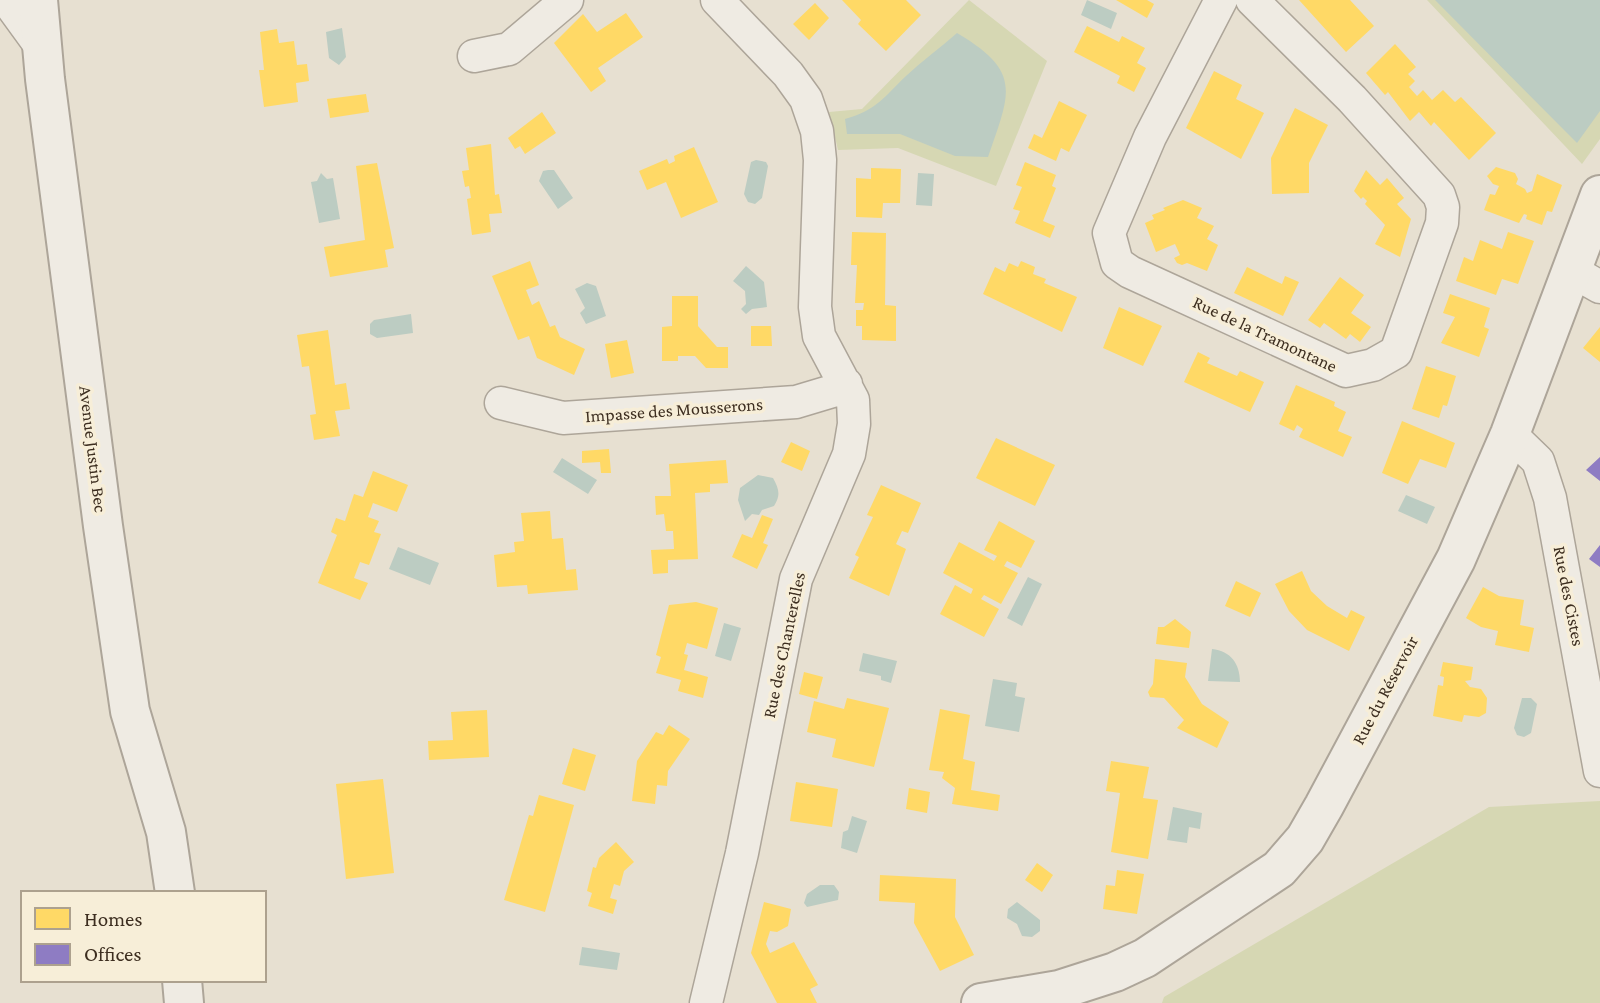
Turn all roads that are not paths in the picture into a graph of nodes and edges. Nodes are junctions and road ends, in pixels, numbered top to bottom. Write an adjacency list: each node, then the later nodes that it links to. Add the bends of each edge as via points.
1 (7, 0): 7 (street)
2 (38, 0): 7 (street, Avenue Justin Bec)
3 (567, 0): 8 (street, via 509,48)
4 (717, 0): 11 (street, Rue des Chanterelles, via 788,74 806,99 817,131 815,307 819,336)
5 (1221, 0): 6 (street, Rue de la Tramontane, via 1150,137 1110,233 1117,263 1346,372 1373,365 1396,352 1442,223 1443,207 1438,195 1352,99)
6 (1252, 0)
7 (42, 48): 15 (street, Avenue Justin Bec, via 130,711 166,832)
8 (474, 56)
9 (1600, 195): 10 (street, Rue du Réservoir)
10 (1585, 278): 13 (street, Rue du Réservoir)
11 (846, 384): 12 (street, Impasse des Mousserons, via 796,402 562,418); 19 (street, Rue des Chanterelles, via 853,400 849,453 796,579 742,853)
12 (502, 403)
13 (1510, 434): 14 (street, Rue des Cistes, via 1538,461 1550,498); 17 (street, Rue du Réservoir, via 1456,559 1324,806 1293,855 1268,877)
14 (1600, 771)
15 (174, 891)
16 (182, 982): 18 (street)
17 (1091, 992): 20 (street, Rue du Réservoir, via 1059,990)
18 (184, 1003)
19 (706, 1003)
20 (982, 1003)

